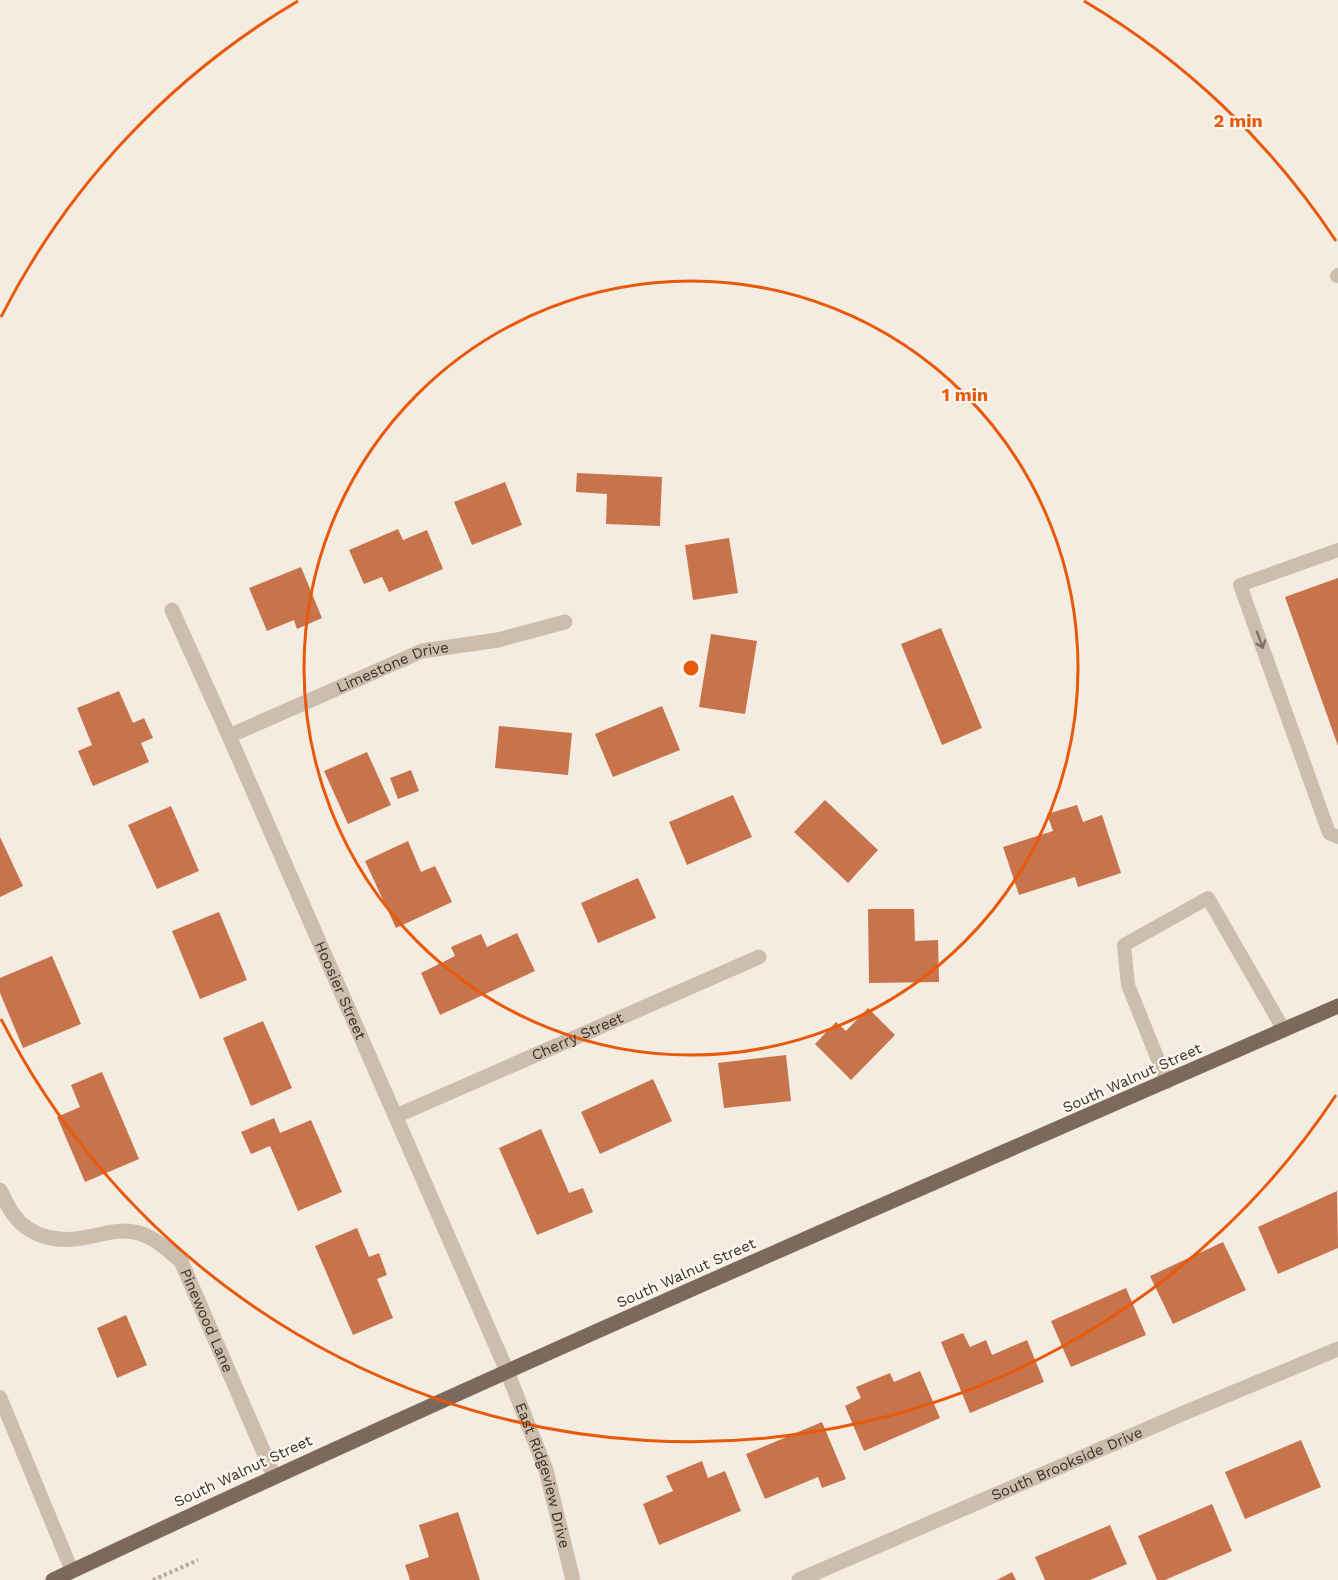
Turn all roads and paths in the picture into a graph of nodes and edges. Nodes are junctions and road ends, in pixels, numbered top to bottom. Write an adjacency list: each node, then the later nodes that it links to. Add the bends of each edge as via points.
1 (1338, 550): 5 (lane, one-way to 5, via 1240,585 1329,833)
2 (172, 610): 4 (street, Hoosier Street)
3 (565, 622): 4 (street, Limestone Drive, via 498,640 422,651)
4 (229, 736): 10 (street, Hoosier Street)
5 (1338, 837)
6 (759, 957): 10 (street, Cherry Street)
7 (1338, 1006): 8 (main road, South Walnut Street)
8 (1284, 1030): 9 (main road, South Walnut Street); 9 (lane, via 1208,898 1124,945 1128,985)
9 (1167, 1082): 13 (main road, South Walnut Street)
10 (396, 1116): 13 (street, Hoosier Street)
11 (0, 1190): 15 (street, Pinewood Lane, via 14,1215 30,1231 54,1240 134,1232 153,1238 181,1261)
12 (1338, 1349): 21 (street, South Brookside Drive)
13 (507, 1371): 15 (main road, South Walnut Street); 20 (street, East Ridgeview Drive, via 546,1470)
14 (0, 1396): 17 (lane)
15 (274, 1476): 17 (main road, South Walnut Street)
16 (198, 1560): 19 (path)
17 (72, 1571): 18 (main road, South Walnut Street)
18 (53, 1580)
19 (153, 1580)
20 (573, 1580)
21 (799, 1580)

